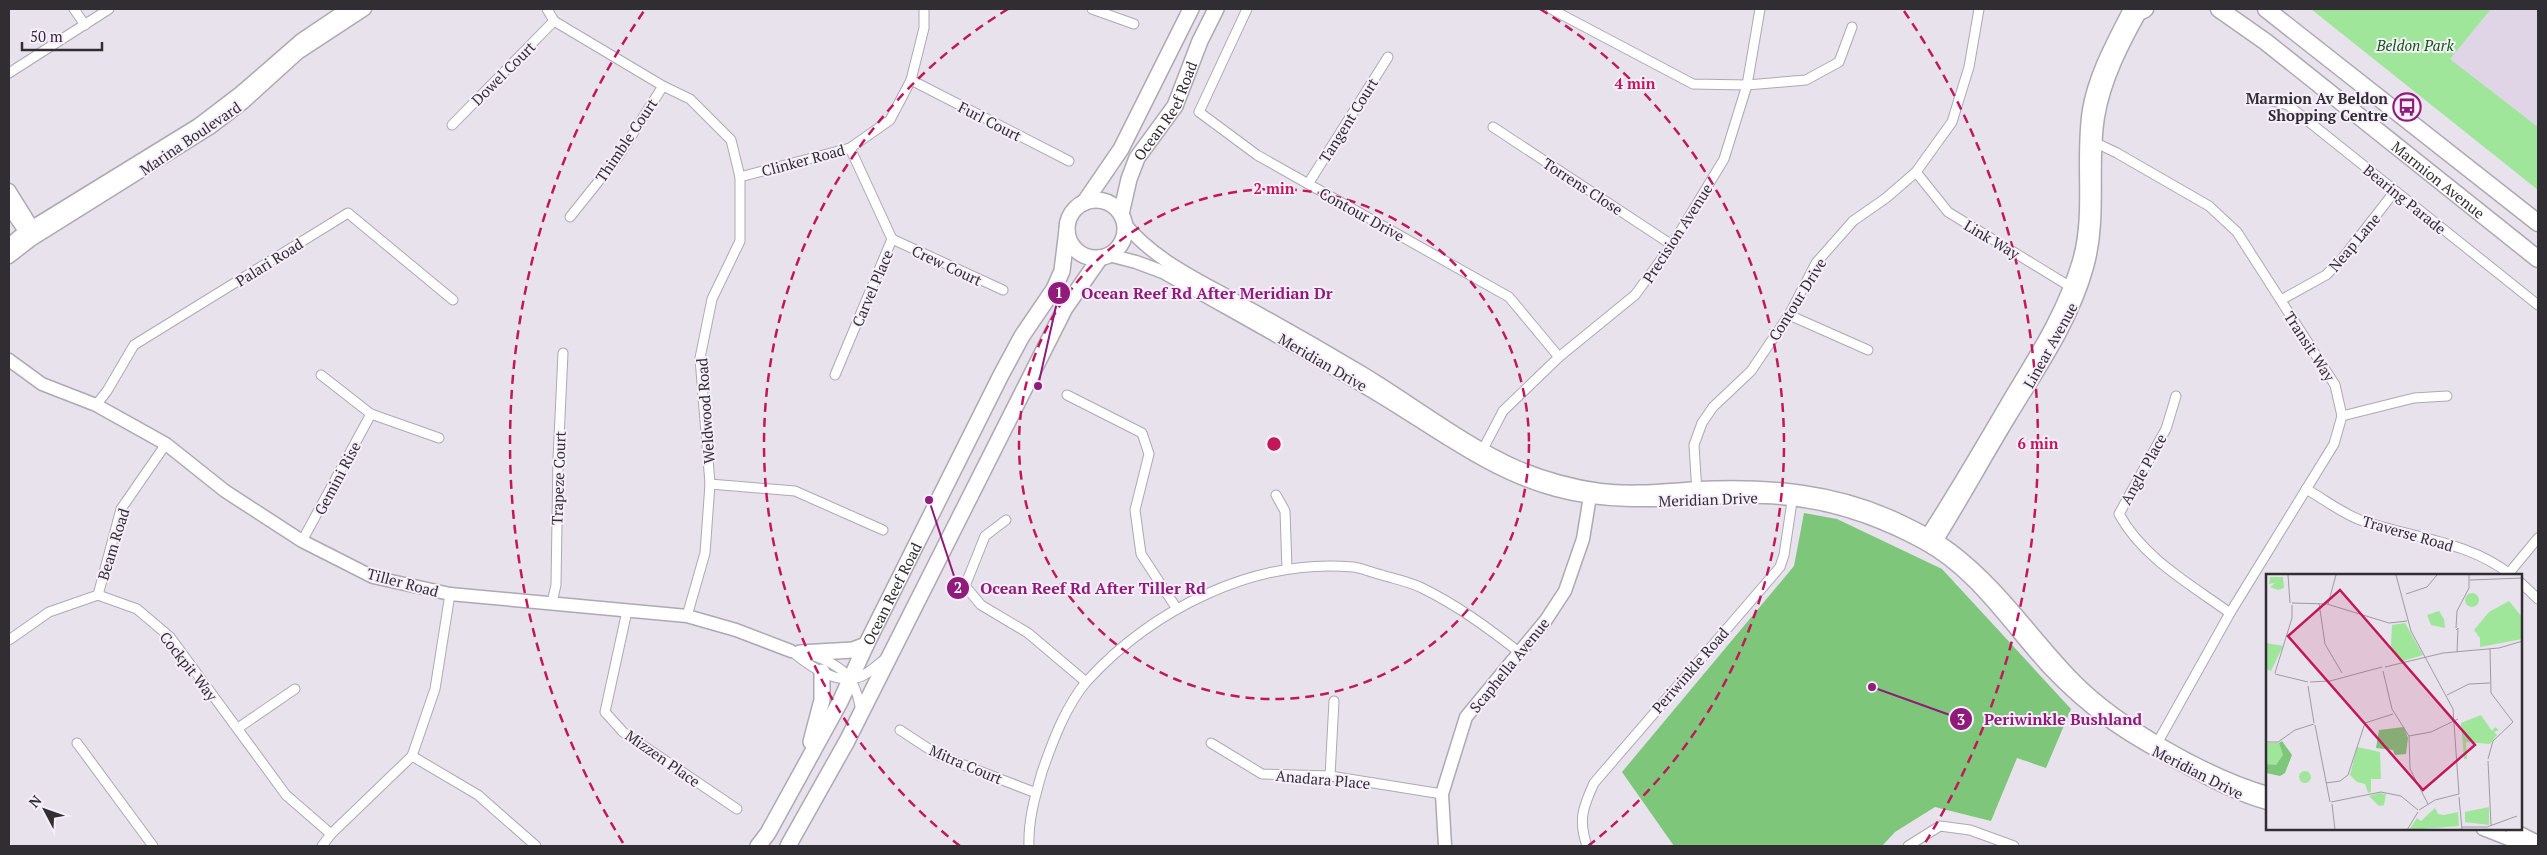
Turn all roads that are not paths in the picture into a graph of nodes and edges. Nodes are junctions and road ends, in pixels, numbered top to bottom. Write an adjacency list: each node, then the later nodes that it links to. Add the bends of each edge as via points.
1 (74, 9): 20 (street)
2 (109, 9): 20 (street)
3 (347, 9): 45 (street, Marina Boulevard, via 301,40 198,125)
4 (365, 9): 45 (street, Marina Boulevard, via 298,53 210,128)
5 (547, 9): 18 (street, Weldwood Road)
6 (924, 9): 25 (street, Clinker Road, via 924,28)
7 (1092, 9): 19 (street)
8 (1191, 9): 39 (main road, Ocean Reef Road, via 1121,149)
9 (1216, 9): 43 (main road, Ocean Reef Road, via 1175,106 1137,158 1130,174)
10 (1247, 9): 36 (street, Contour Drive, via 1199,112 1257,154)
11 (1551, 9): 26 (street, via 1693,84)
12 (1760, 9): 26 (street, Precision Avenue)
13 (1979, 9): 34 (street, Contour Drive, via 1970,67 1952,122)
14 (2140, 9): 31 (street, Linear Avenue, via 2104,90)
15 (2206, 9): 22 (highway, via 2256,42)
16 (2219, 9): 22 (highway, Marmion Avenue)
17 (2266, 9): 42 (highway, Marmion Avenue)
18 (554, 21): 27 (street, Weldwood Road); 29 (street, Dowel Court)
19 (1134, 24)
20 (85, 25): 24 (street)
21 (1852, 27): 26 (street, via 1838,62 1806,80)
22 (2266, 42): 51 (highway, Marmion Avenue)
23 (1388, 57): 36 (street, Tangent Court)
24 (9, 73)
25 (911, 80): 32 (street, Clinker Road, via 890,120); 33 (street, Furl Court)
26 (1747, 85): 48 (street, Precision Avenue, via 1724,159)
27 (663, 86): 35 (street, Weldwood Road, via 690,99 731,140); 41 (street, Thimble Court, via 618,157)
28 (2269, 100): 38 (street, Bearing Parade, via 2288,105)
29 (452, 125)
30 (1493, 127): 48 (street, Torrens Close)
31 (2091, 141): 53 (street, Linear Avenue, via 2083,239); 55 (street, Transit Way, via 2209,206 2238,232)
32 (850, 148): 35 (street, Clinker Road); 46 (street, Carvel Place)
33 (1069, 161)
34 (1916, 172): 53 (street, Link Way, via 1948,212); 57 (street, Contour Drive, via 1853,221 1816,263)
35 (740, 177): 73 (street, Weldwood Road, via 740,241 712,299 700,358)
36 (1308, 184): 60 (street, Contour Drive, via 1509,297)
37 (9, 190): 45 (street)
38 (2395, 191): 55 (street, Neap Lane, via 2326,275); 56 (street, Bearing Parade)
39 (1084, 203): 43 (main road, via 1109,203); 44 (main road, via 1072,214)
40 (9, 208): 45 (street)
41 (570, 217)
42 (2535, 218)
43 (1123, 219): 49 (main road, via 1122,242); 72 (street, Meridian Drive, via 1139,241 1160,257 1365,375)
44 (1067, 230): 49 (main road, via 1074,248 1090,257); 96 (main road, Ocean Reef Road, via 1062,270 1054,289 1022,336 1001,375)
45 (31, 234): 47 (street, Marina Boulevard); 50 (street, Marina Boulevard)
46 (892, 239): 52 (street, Crew Court); 63 (street, Carvel Place)
47 (9, 244)
48 (1672, 245): 60 (street, Precision Avenue, via 1635,295)
49 (1104, 256): 72 (street, Meridian Drive, via 1136,262 1163,272); 98 (main road, Ocean Reef Road, via 1068,303)
50 (9, 257)
51 (2538, 259)
52 (1003, 290)
53 (2075, 290): 83 (street, Linear Avenue)
54 (453, 300): 67 (street, Palari Road, via 348,213 134,345)
55 (2281, 300): 69 (street, Transit Way, via 2335,384)
56 (2538, 305)
57 (1789, 316): 58 (street); 76 (street, Contour Drive, via 1751,371 1713,407 1702,423 1694,445)
58 (1868, 350)
59 (563, 353): 90 (street, Trapeze Court, via 556,585)
60 (1559, 357): 72 (street, Precision Avenue, via 1503,411)
61 (9, 360): 67 (street, Tiller Road, via 42,384)
62 (321, 375): 68 (street)
63 (836, 375)
64 (1067, 395): 91 (street, via 1142,433 1149,454 1135,510 1141,554)
65 (2176, 396): 93 (street, Angle Place, via 2166,429 2120,514 2130,533 2162,564)
66 (2447, 396): 69 (street, via 2414,398)
67 (96, 405): 71 (street, Tiller Road)
68 (371, 414): 70 (street); 82 (street, Gemini Rise)
69 (2342, 416): 74 (street, Transit Way, via 2334,444)
70 (439, 438)
71 (166, 444): 82 (street, Tiller Road, via 225,491); 88 (street, Beam Road, via 121,509)
72 (1481, 453): 75 (street, Meridian Drive)
73 (710, 484): 80 (street, via 795,491); 94 (street, Weldwood Road, via 705,553)
74 (2306, 489): 85 (street, Traverse Road, via 2361,521 2447,543 2480,556); 93 (street, Transit Way)
75 (1591, 493): 76 (street, Meridian Drive); 99 (street, Scaphella Avenue, via 1582,539 1566,591)
76 (1697, 493): 77 (street, Meridian Drive)
77 (1793, 495): 83 (street, Meridian Drive, via 1847,510); 130 (street, Periwinkle Road, via 1780,567 1594,783 1582,811)
78 (1276, 496): 84 (street, via 1285,511)
79 (1006, 520): 102 (street, via 985,536 965,586 981,605 1028,633)
80 (883, 530)
81 (2538, 538): 85 (street)
82 (302, 541): 87 (street, Tiller Road, via 373,577)
83 (1930, 542): 110 (street, Meridian Drive, via 1972,581 2076,694 2108,722)
84 (1287, 569): 91 (street, via 1234,582); 99 (street, via 1354,567 1420,587 1472,615)
85 (2510, 574)
86 (2522, 584): 89 (street)
87 (450, 594): 90 (street, Tiller Road); 111 (street, via 435,689)
88 (98, 595): 95 (street, via 49,612); 106 (street, Cockpit Way, via 137,608 170,637)
89 (2538, 598)
90 (552, 602): 92 (street, Tiller Road)
91 (1177, 609): 102 (street, via 1129,641)
92 (627, 611): 94 (street, Tiller Road); 118 (street, Mizzen Place, via 605,712 623,732)
93 (2230, 613): 110 (street, Transit Way)
94 (687, 616): 97 (street, Tiller Road)
95 (9, 639)
96 (866, 645): 97 (main road, via 853,650); 101 (main road, Ocean Reef Road)
97 (795, 652): 100 (street, Tiller Road); 101 (street, Tiller Road, via 840,666)
98 (894, 652): 101 (street, via 858,678); 105 (main road, Ocean Reef Road)
99 (1519, 652): 116 (street, Scaphella Avenue, via 1466,717)
100 (822, 672): 101 (street, Tiller Road, via 836,678); 112 (main road, via 822,700)
101 (850, 678): 105 (street, Tiller Road, via 859,697); 112 (main road, Ocean Reef Road)
102 (1086, 682): 114 (street, via 1055,733)
103 (295, 689): 106 (street)
104 (1334, 701): 113 (street)
105 (861, 712): 127 (main road, Ocean Reef Road)
106 (238, 728): 121 (street, Cockpit Way, via 286,795)
107 (900, 730): 114 (street, Mitra Court, via 938,755)
108 (77, 743): 123 (street)
109 (1211, 743): 113 (street, Anadara Place, via 1262,774)
110 (2156, 746): 115 (street, Meridian Drive); 117 (street, Meridian Drive, via 2214,782)
111 (412, 756): 121 (street); 125 (street, via 478,795)
112 (805, 766): 126 (main road, Ocean Reef Road)
113 (1330, 776): 116 (street, Anadara Place)
114 (1036, 793): 128 (street)
115 (2266, 793)
116 (1442, 794): 129 (street, Scaphella Avenue)
117 (2266, 803)
118 (737, 809)
119 (2486, 830): 133 (street)
120 (2514, 830): 122 (street)
121 (331, 834): 124 (street)
122 (2538, 842)
123 (153, 846)
124 (322, 846)
125 (536, 846)
126 (758, 846)
127 (788, 846)
128 (1029, 846)
129 (1445, 846)
130 (1587, 846)
131 (1908, 846): 132 (street, via 1940,826 1970,830)
132 (2014, 846)
133 (2526, 846)

